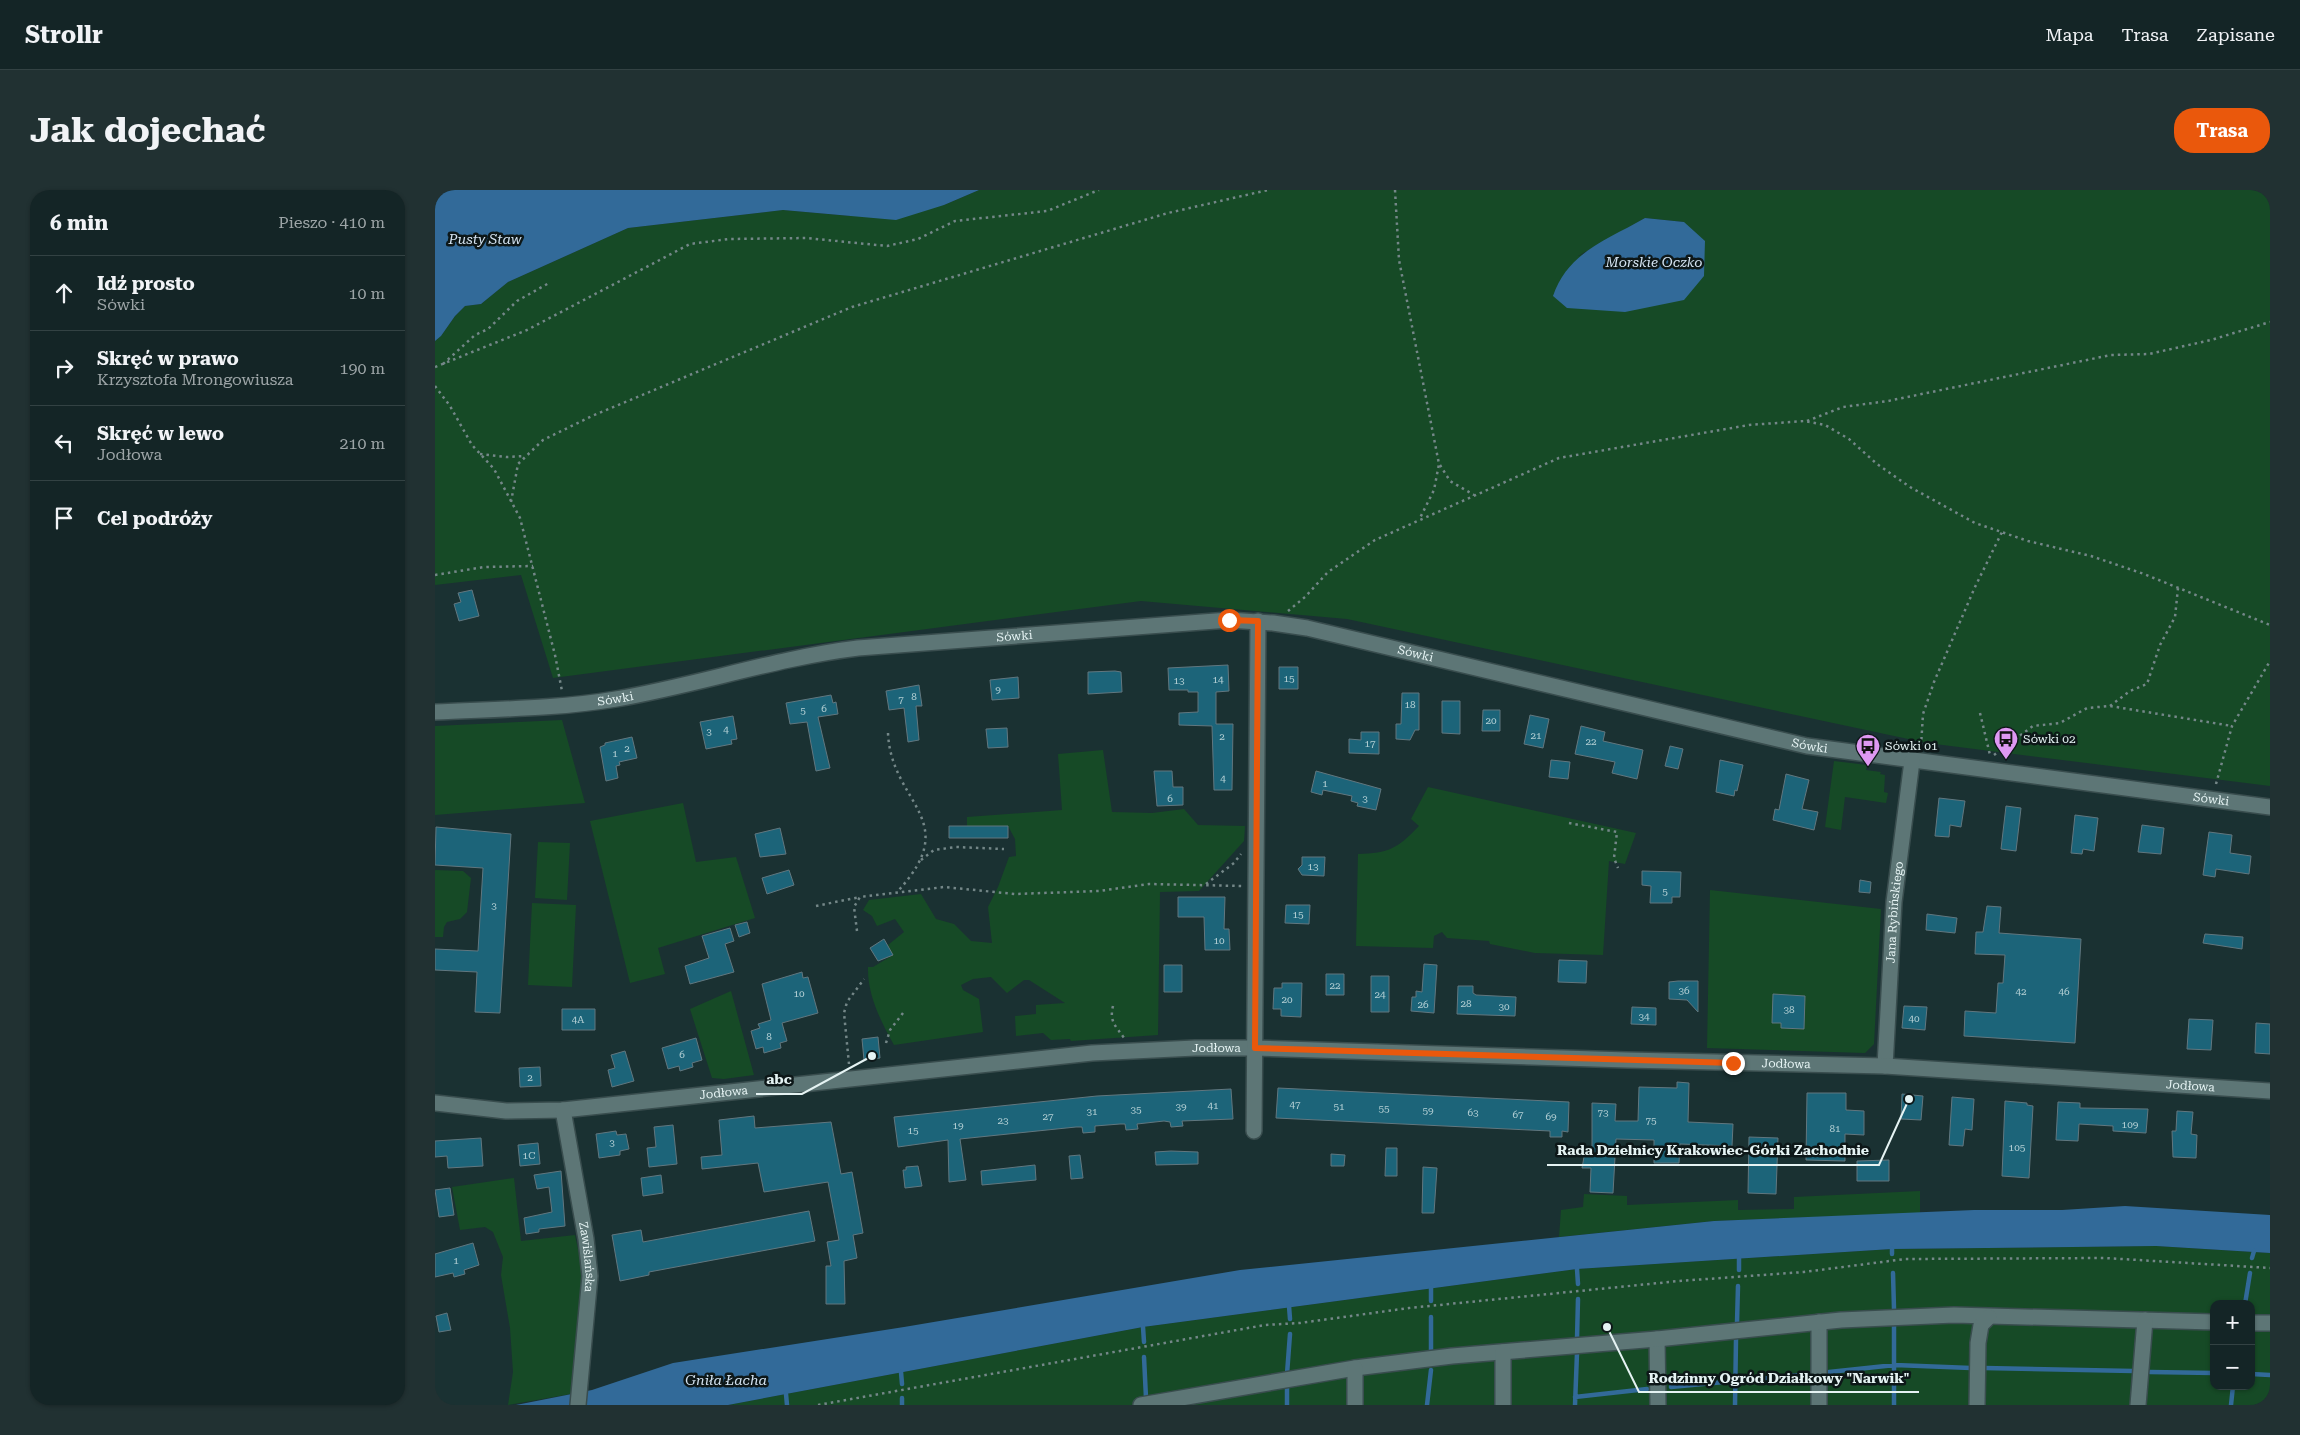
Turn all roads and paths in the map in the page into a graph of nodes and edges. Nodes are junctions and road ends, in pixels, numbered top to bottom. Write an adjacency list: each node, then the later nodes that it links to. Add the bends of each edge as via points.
1 (1099, 190): 6 (path, via 1047,211 955,221 918,239 887,246 806,238 729,239 690,244 527,330)
2 (1268, 190): 11 (path, via 1168,212 852,307 592,416 543,440)
3 (1395, 190): 12 (path, via 1399,260)
4 (549, 284): 6 (path, via 517,302)
5 (2270, 322): 9 (path, via 2149,354 2111,355 1887,402 1843,407)
6 (442, 366): 7 (path)
7 (435, 368)
8 (435, 386): 10 (path)
9 (1805, 422): 13 (path, via 1749,426 1568,456); 16 (path, via 1825,425 1924,495 1975,523)
10 (479, 454): 11 (path); 14 (path, via 494,470)
11 (527, 456): 14 (path, via 518,464)
12 (1439, 464): 13 (path, via 1450,481); 15 (path, via 1434,490)
13 (1475, 495): 15 (path)
14 (511, 502): 17 (path, via 520,518)
15 (1419, 520): 20 (path, via 1375,540 1328,572 1305,598)
16 (2003, 532): 19 (path, via 2091,556); 29 (path, via 1934,682 1923,714)
17 (533, 566): 18 (path, via 484,567); 23 (path, via 555,655)
18 (435, 575)
19 (2178, 588): 21 (path); 24 (path, via 2175,617 2160,645 2147,684 2130,691)
20 (1266, 622): 23 (street, Sówki, via 1229,620 858,648 778,662 616,699); 30 (street, Sówki, via 1316,630 1807,746); 34 (street)
21 (2270, 626)
22 (2270, 661): 27 (path)
23 (561, 706): 25 (street, Sówki)
24 (2110, 706): 26 (path, via 2087,708 2060,723 2033,726 1991,757); 27 (path)
25 (435, 712)
26 (1980, 713)
27 (2232, 726): 31 (path)
28 (888, 733): 36 (path, via 888,751 926,830 925,850)
29 (1921, 746)
30 (1912, 761): 32 (street, Sówki); 50 (street, Jana Rybińskiego, via 1894,902)
31 (2216, 784)
32 (2270, 807)
33 (1569, 823): 37 (path, via 1617,832 1614,858)
34 (1256, 834): 38 (path, via 1234,863); 39 (street)
35 (1004, 849): 36 (path, via 949,848 934,850)
36 (919, 860): 40 (path, via 912,876)
37 (1618, 868)
38 (1205, 885): 39 (path); 40 (path, via 1149,884 1099,891 1015,894 945,887)
39 (1256, 886): 49 (street)
40 (897, 892): 41 (path)
41 (860, 897): 42 (path); 43 (path, via 854,907)
42 (816, 906)
43 (857, 931)
44 (864, 979): 51 (path, via 847,1002 844,1013)
45 (1113, 1006): 47 (path, via 1113,1025)
46 (903, 1013): 48 (path, via 890,1030)
47 (1126, 1042)
48 (886, 1043)
49 (1255, 1048): 50 (street, Jodłowa); 54 (street, Jodłowa, via 1092,1053); 55 (street)
50 (1885, 1066): 52 (street, Jodłowa)
51 (850, 1070)
52 (2270, 1091)
53 (435, 1103): 54 (street, Jodłowa, via 506,1111)
54 (563, 1110): 67 (street, Zawiślańska, via 590,1276)
55 (1253, 1131)
56 (2270, 1268): 68 (path, via 2105,1258 1905,1259 1804,1272 1679,1281 1265,1325)
57 (1989, 1317): 58 (street); 59 (street, via 1953,1315); 74 (street, via 1981,1325 1978,1343)
58 (2145, 1320): 60 (street); 75 (street)
59 (1819, 1322): 63 (street); 73 (street)
60 (2210, 1322)
61 (2255, 1323): 62 (street)
62 (2270, 1323)
63 (1657, 1339): 64 (street); 72 (street)
64 (1503, 1352): 65 (street); 71 (street)
65 (1355, 1368): 66 (street); 70 (street)
66 (1215, 1399): 69 (street)
67 (578, 1405)
68 (818, 1405)
69 (1141, 1405)
70 (1355, 1405)
71 (1503, 1405)
72 (1658, 1405)
73 (1819, 1405)
74 (1977, 1405)
75 (2138, 1405)

